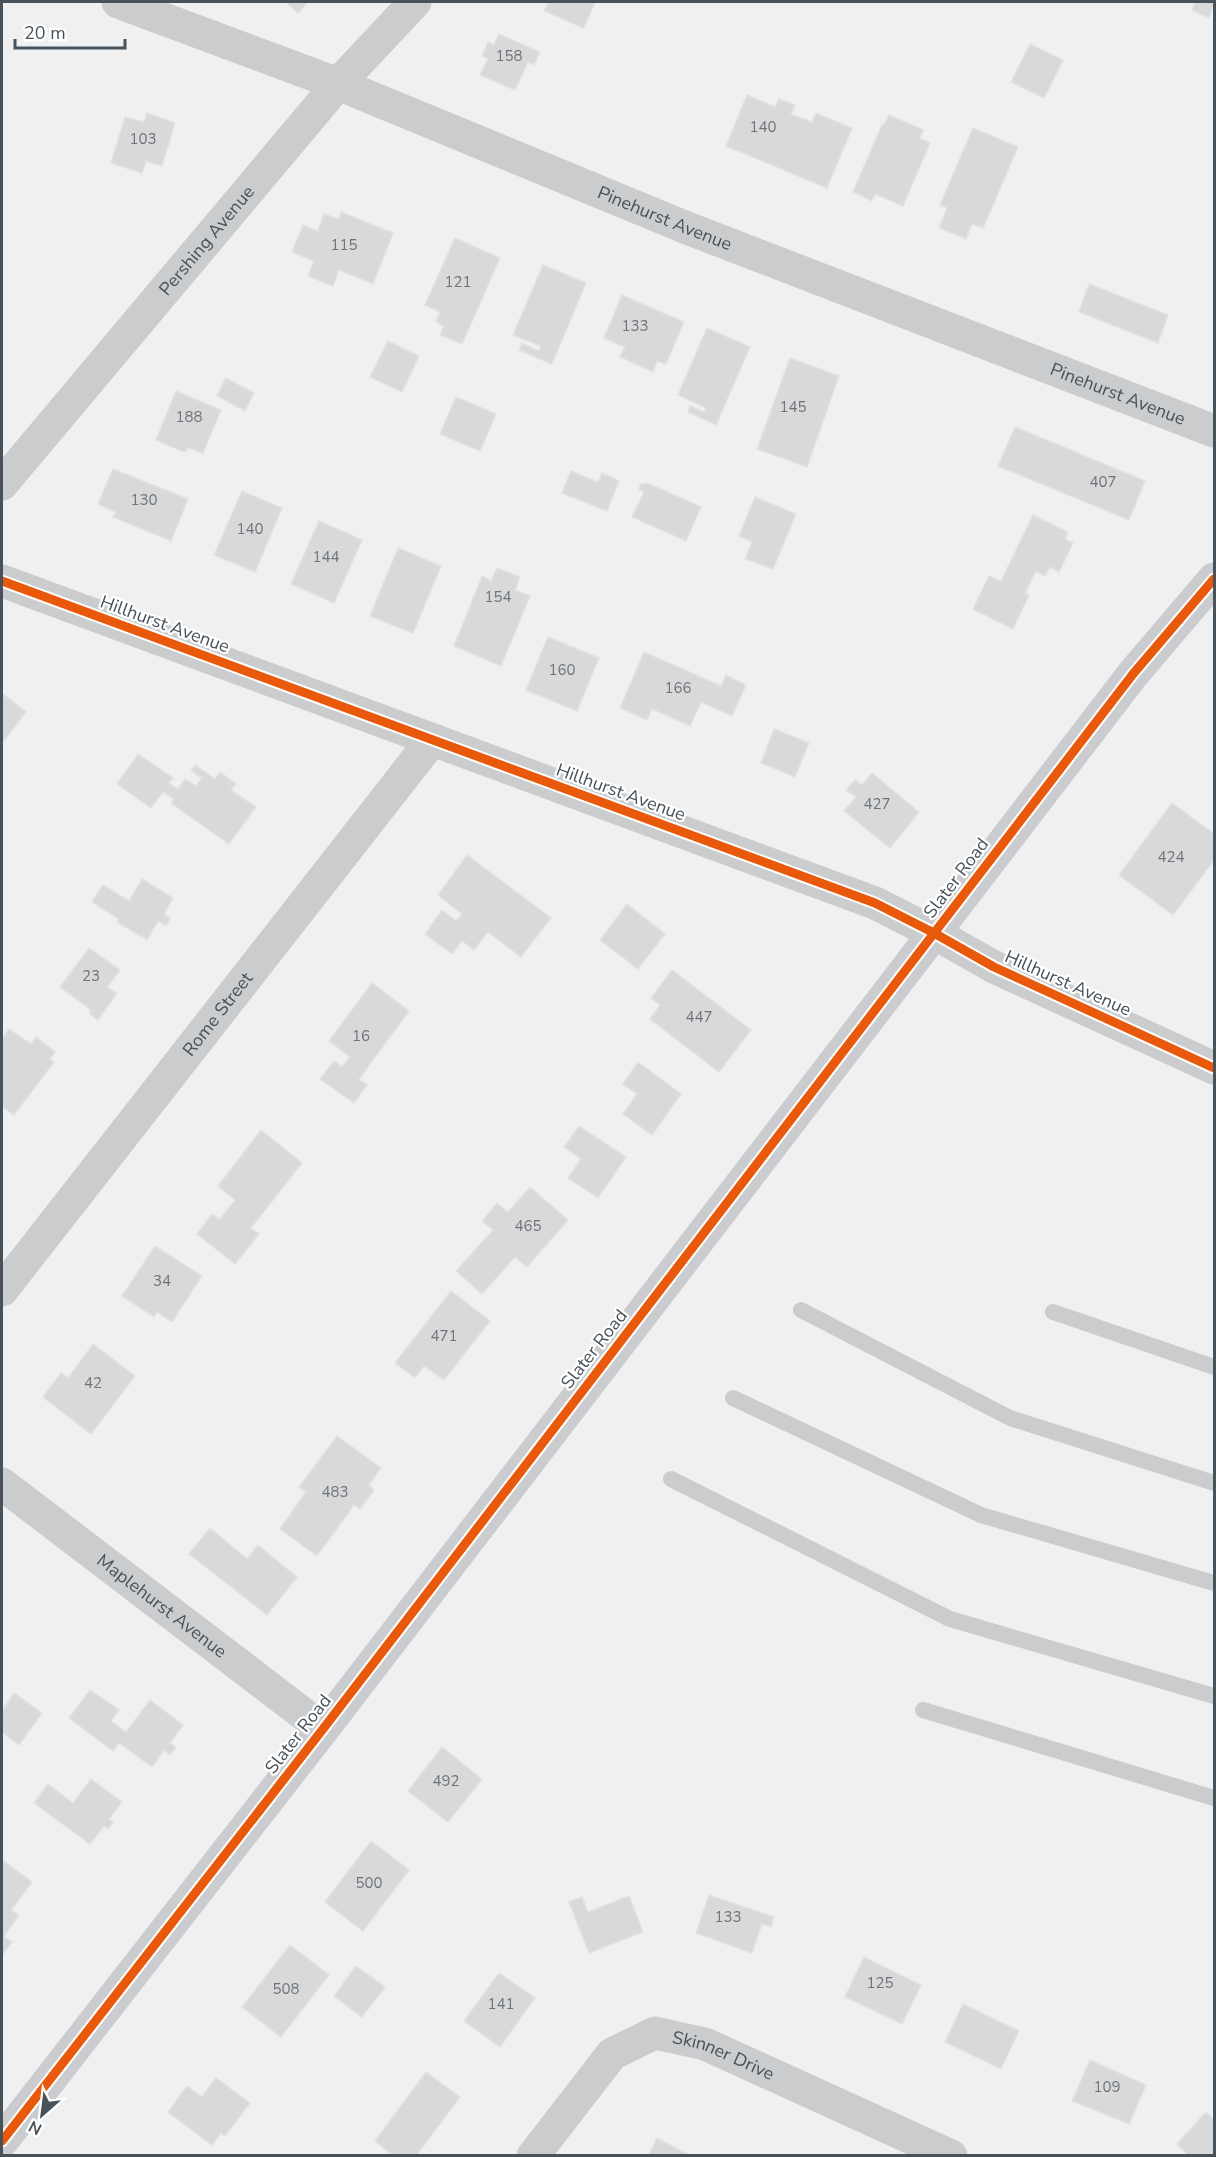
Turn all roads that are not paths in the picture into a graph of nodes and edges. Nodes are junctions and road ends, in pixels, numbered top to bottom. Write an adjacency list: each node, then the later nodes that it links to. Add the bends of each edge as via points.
1 (117, 2): 3 (street, Pinehurst Avenue)
2 (414, 2): 3 (street, Pershing Avenue)
3 (338, 84): 4 (street, Pinehurst Avenue, via 687,228); 5 (street, Pershing Avenue)
4 (1215, 431)
5 (2, 484)
6 (1215, 579): 9 (main road, Slater Road, via 1132,674)
7 (2, 581): 8 (street, Hillhurst Avenue)
8 (432, 740): 9 (street, Hillhurst Avenue, via 875,903); 11 (street, Rome Street)
9 (934, 933): 10 (street, Hillhurst Avenue, via 994,968); 22 (main road, Slater Road)
10 (1215, 1068)
11 (2, 1290)
12 (801, 1310): 17 (lane, via 1010,1418)
13 (1053, 1312): 14 (lane)
14 (1215, 1367)
15 (733, 1398): 19 (lane, via 981,1515)
16 (671, 1479): 20 (lane, via 950,1619)
17 (1215, 1483)
18 (2, 1484): 22 (street, Maplehurst Avenue)
19 (1215, 1583)
20 (1215, 1696)
21 (923, 1710): 23 (lane)
22 (322, 1729): 24 (main road, Slater Road)
23 (1215, 1798)
24 (2, 2141)
25 (533, 2156): 26 (street, Skinner Drive, via 612,2054 655,2033 705,2044)
26 (951, 2156)

